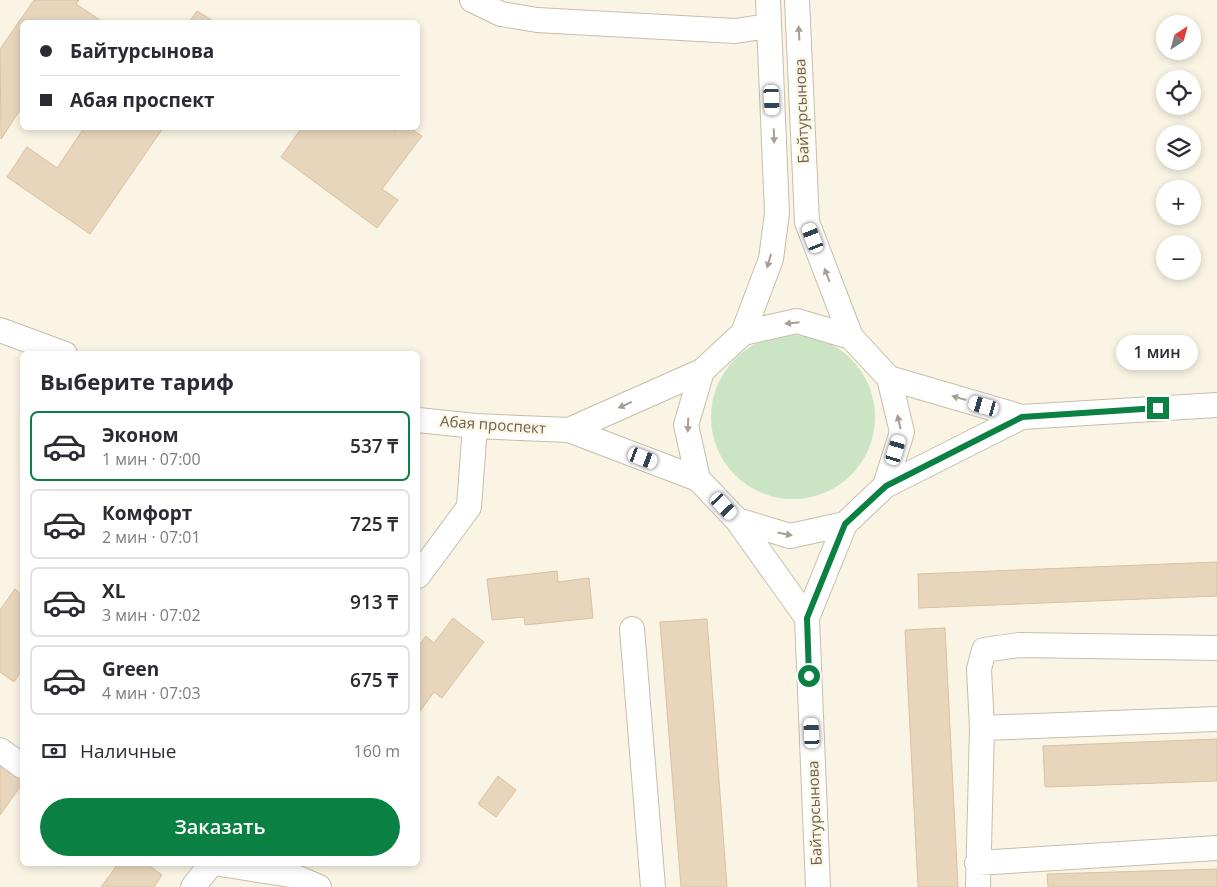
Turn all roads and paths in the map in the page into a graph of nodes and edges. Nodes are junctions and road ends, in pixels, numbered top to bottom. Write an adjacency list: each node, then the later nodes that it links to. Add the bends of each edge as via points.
1 (472, 0): 4 (street, via 501,14 537,20 735,31)
2 (768, 0): 4 (street, Байтурсынова)
3 (797, 0): 7 (street, Байтурсынова, one-way to 3, via 806,222)
4 (769, 26): 6 (street, Байтурсынова, one-way to 6, via 777,213 770,258)
5 (0, 330): 8 (street)
6 (743, 333): 7 (street, one-way to 6, via 797,321); 9 (street)
7 (851, 337): 10 (street)
8 (57, 351)
9 (702, 371): 15 (street, one-way to 15); 16 (street, one-way to 16, via 686,425)
10 (889, 378): 12 (street, one-way to 10); 17 (street, one-way to 10, via 902,432)
11 (1217, 405): 12 (street)
12 (1022, 417): 17 (street)
13 (420, 420): 14 (street, Абая проспект)
14 (475, 426): 15 (street, Абая проспект); 20 (street, via 469,507)
15 (569, 430): 16 (street)
16 (698, 479): 18 (street)
17 (886, 486): 19 (street)
18 (737, 520): 19 (street, one-way to 19, via 790,536); 21 (street)
19 (845, 524): 21 (street)
20 (420, 573)
21 (807, 618): 36 (street, Байтурсынова)
22 (632, 629): 35 (street)
23 (1217, 648): 25 (street, via 1019,645 984,650 979,670)
24 (1217, 719): 25 (street)
25 (982, 728): 29 (street)
26 (0, 750): 27 (street)
27 (20, 765)
28 (1217, 848): 29 (street)
29 (977, 864): 37 (street)
30 (209, 866): 33 (street)
31 (228, 866): 32 (street)
32 (287, 881): 34 (street)
33 (193, 887)
34 (319, 887)
35 (653, 887)
36 (818, 887)
37 (978, 887)

